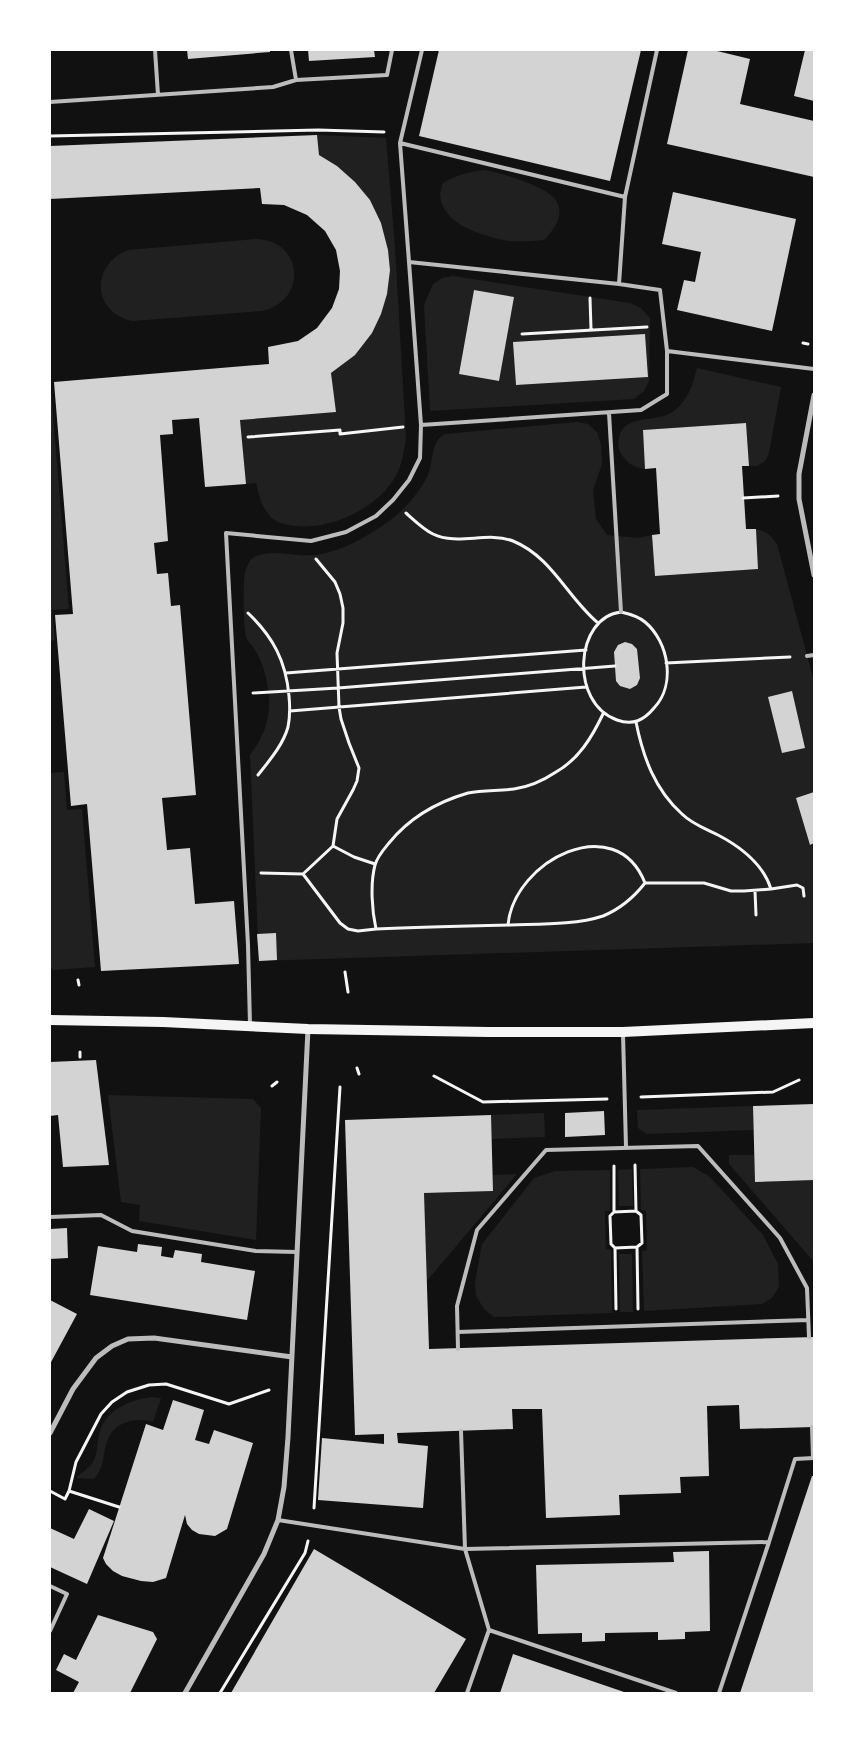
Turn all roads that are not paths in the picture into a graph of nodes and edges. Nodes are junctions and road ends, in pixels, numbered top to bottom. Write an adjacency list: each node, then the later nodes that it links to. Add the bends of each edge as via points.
1 (155, 50): 7 (lane)
2 (291, 50): 6 (lane)
3 (392, 50): 6 (lane, via 387,76)
4 (422, 50): 9 (lane)
5 (658, 50): 10 (lane)
6 (296, 80): 7 (lane, via 273,87)
7 (158, 95): 8 (lane)
8 (50, 102)
9 (400, 143): 10 (lane); 11 (lane)
10 (625, 197): 12 (lane)
11 (409, 262): 12 (lane); 17 (lane)
12 (619, 284): 13 (lane, via 660,290)
13 (667, 351): 14 (lane); 16 (lane, via 667,394 641,410)
14 (814, 369)
15 (814, 395): 18 (street, via 799,474 799,499)
16 (609, 413): 17 (lane); 19 (lane)
17 (421, 425): 24 (lane, via 420,458 409,480 376,516 346,532 311,541 226,533)
18 (814, 575)
19 (621, 612)
20 (814, 655): 21 (lane)
21 (807, 656)
22 (50, 1020): 24 (main road)
23 (814, 1023): 26 (main road)
24 (250, 1025): 25 (main road)
25 (308, 1029): 26 (main road); 29 (street)
26 (623, 1032): 27 (lane)
27 (626, 1147): 30 (lane, via 698,1146 780,1238 808,1288); 31 (lane, via 546,1150 477,1230 457,1306)
28 (50, 1217): 29 (lane, via 101,1216 132,1231 256,1251)
29 (296, 1252): 34 (street)
30 (808, 1320): 31 (lane); 32 (lane)
31 (458, 1332): 33 (lane)
32 (809, 1337)
33 (458, 1348)
34 (292, 1357): 37 (street, via 154,1338 128,1339 96,1358 73,1389); 39 (street, via 284,1487)
35 (812, 1427): 38 (lane)
36 (462, 1431): 41 (lane)
37 (50, 1433)
38 (814, 1458): 40 (lane, via 795,1459)
39 (278, 1520): 41 (lane); 45 (street, via 264,1554)
40 (769, 1542): 41 (lane); 48 (lane)
41 (465, 1549): 43 (lane)
42 (50, 1586): 44 (lane, via 67,1594)
43 (489, 1630): 46 (lane); 47 (lane)
44 (50, 1632)
45 (185, 1693)
46 (467, 1693)
47 (676, 1693)
48 (719, 1693)

